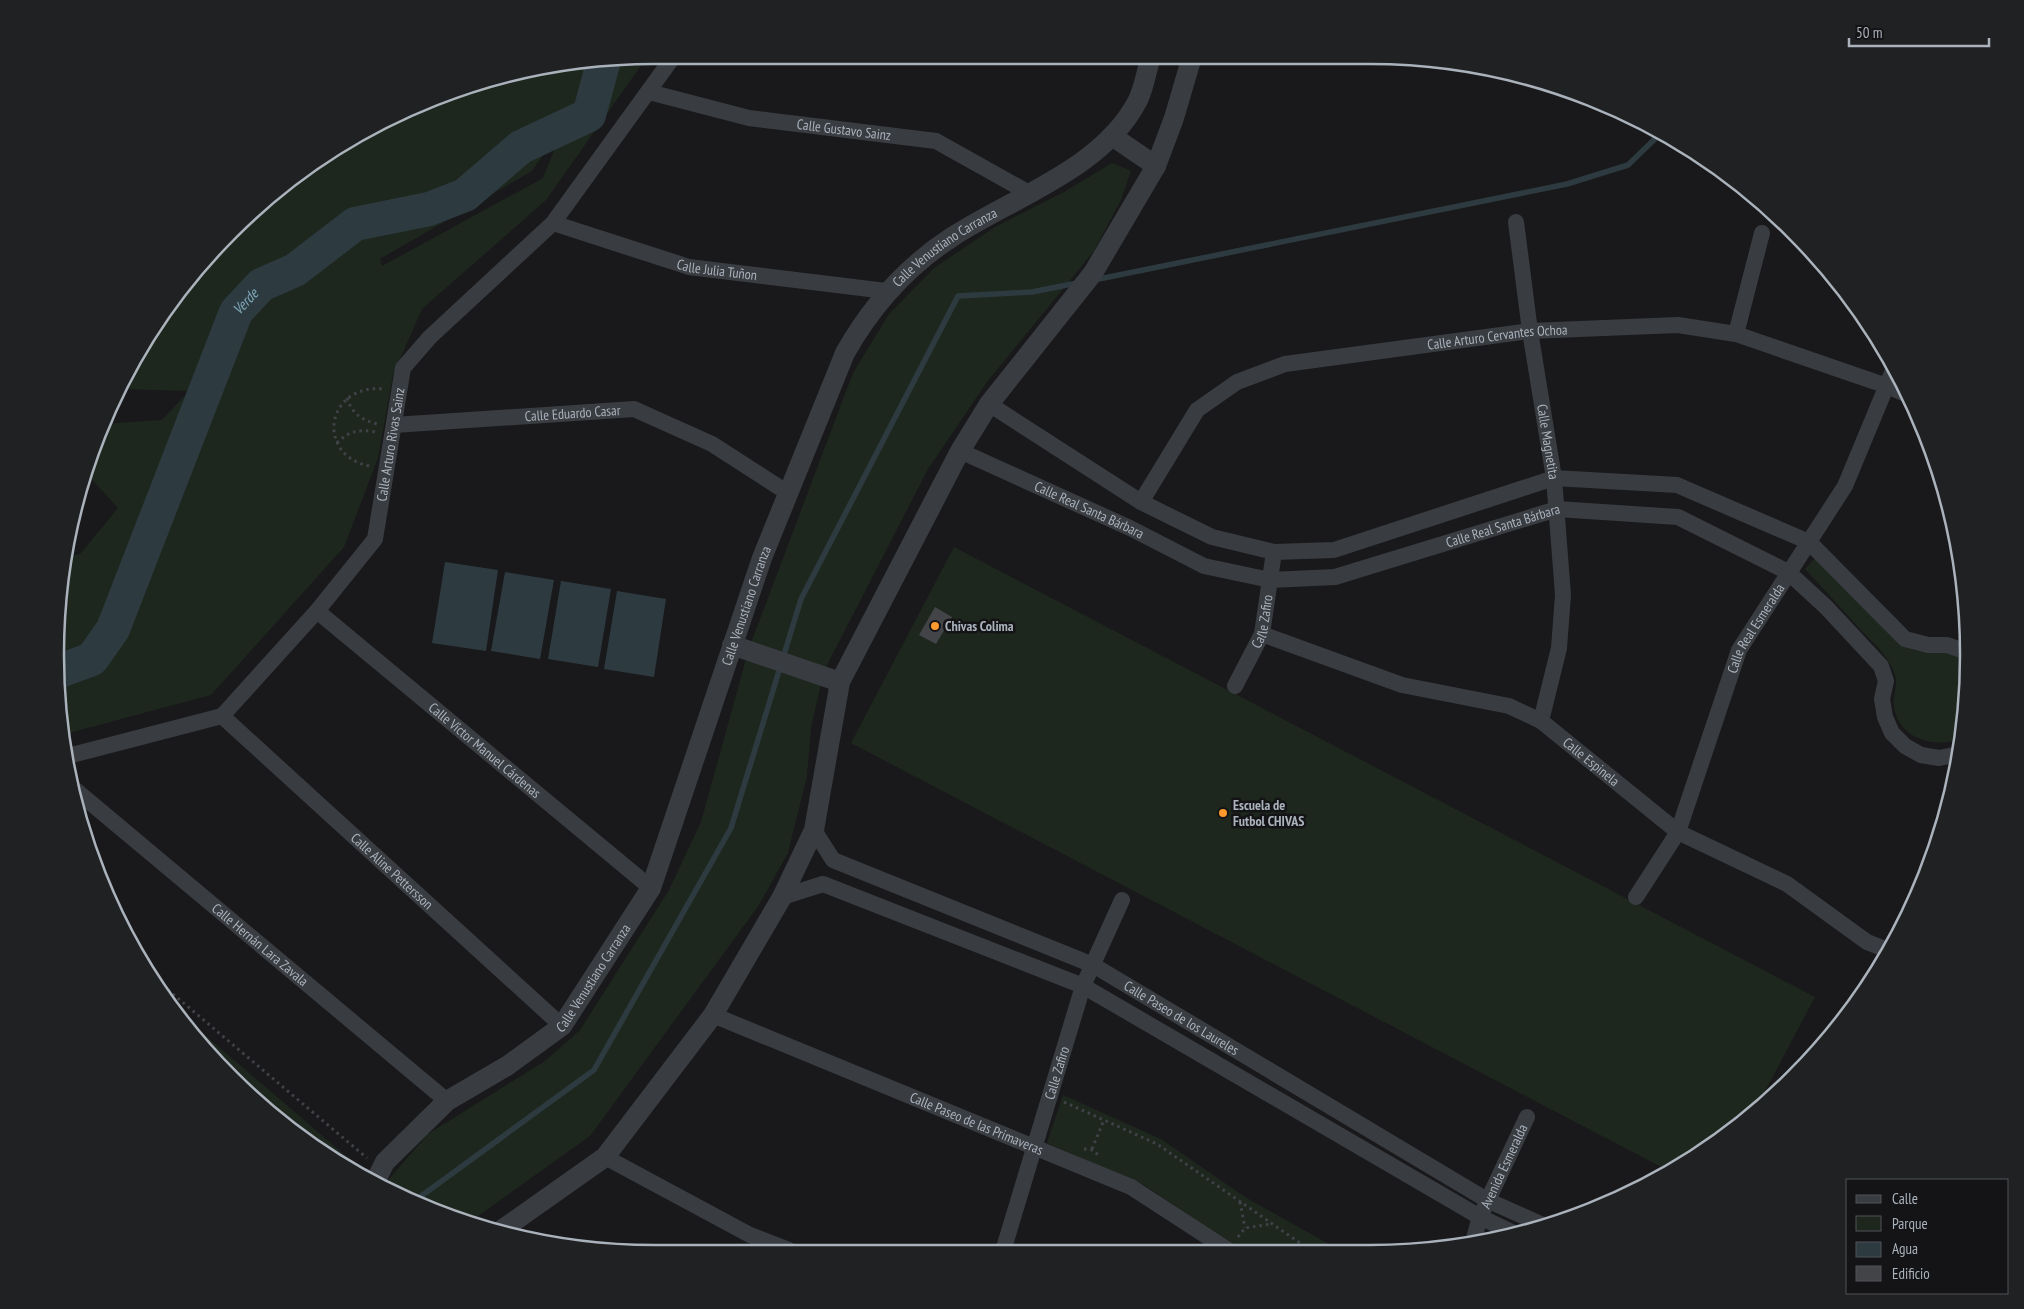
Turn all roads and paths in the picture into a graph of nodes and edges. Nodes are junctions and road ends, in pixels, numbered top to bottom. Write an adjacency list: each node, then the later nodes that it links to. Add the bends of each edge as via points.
1 (668, 64): 4 (street, Calle Arturo Rivas Sainz)
2 (1149, 64): 5 (street, Calle Venustiano Carranza, via 1138,100)
3 (1190, 64): 6 (street)
4 (649, 92): 7 (street, Calle Gustavo Sainz, via 749,118 936,141); 9 (street, Calle Arturo Rivas Sainz)
5 (1112, 136): 6 (street); 7 (street, Calle Venustiano Carranza, via 1084,163)
6 (1156, 166): 19 (street, via 1077,296)
7 (1029, 193): 11 (street, Calle Venustiano Carranza, via 952,237 917,262)
8 (1516, 222): 12 (street, Calle Magnetita)
9 (553, 223): 11 (street, Calle Julia Tuñon, via 689,267); 21 (street, Calle Arturo Rivas Sainz, via 430,337 403,368)
10 (1762, 233): 13 (street)
11 (886, 291): 27 (street, Calle Venustiano Carranza, via 845,353)
12 (1530, 331): 13 (street, Calle Arturo Cervantes Ochoa, via 1678,325); 26 (street, Calle Magnetita); 28 (street, Calle Arturo Cervantes Ochoa, via 1285,364 1237,382 1197,410)
13 (1736, 334): 15 (street, Calle Arturo Cervantes Ochoa)
14 (1891, 377): 15 (street, Calle Real Esmeralda)
15 (1887, 386): 17 (street, Calle Arturo Cervantes Ochoa); 30 (street, Calle Real Esmeralda, via 1845,486)
16 (384, 389): 18 (path, via 364,389)
17 (1898, 391)
18 (347, 398): 20 (path, via 357,416); 23 (path, via 338,408 334,421)
19 (989, 404): 24 (street); 28 (street, Calle Real Santa Bárbara)
20 (377, 424)
21 (394, 425): 27 (street, Calle Eduardo Casar, via 634,409 712,444); 34 (street, Calle Arturo Rivas Sainz, via 375,539)
22 (376, 432): 23 (path, via 354,432)
23 (338, 443): 25 (path, via 347,457)
24 (960, 451): 33 (street, Calle Real Santa Bárbara, via 1130,528 1204,566); 38 (street)
25 (369, 466)
26 (1554, 478): 29 (street, Calle Magnetita); 30 (street, Calle Real Santa Bárbara, via 1677,485); 31 (street, Calle Real Santa Bárbara, via 1334,550)
27 (788, 494): 36 (street, Calle Venustiano Carranza)
28 (1141, 502): 31 (street, Calle Real Santa Bárbara, via 1212,537)
29 (1557, 509): 32 (street, Calle Real Santa Bárbara, via 1678,517); 33 (street, Calle Real Santa Bárbara, via 1335,577); 41 (street, Calle Magnetita, via 1563,595 1559,648)
30 (1809, 542): 32 (street, Calle Real Esmeralda); 37 (street, Calle Real Santa Bárbara, via 1905,640)
31 (1274, 552): 33 (street, Calle Zafiro)
32 (1788, 572): 43 (street, Calle Real Santa Bárbara, via 1881,666 1886,681 1882,698 1885,717 1892,733 1905,746 1921,754 1939,758); 46 (street, Calle Real Esmeralda, via 1739,650)
33 (1270, 580): 35 (street, Calle Zafiro)
34 (318, 611): 40 (street, Calle Arturo Rivas Sainz); 47 (street, Calle Víctor Manuel Cárdenas)
35 (1262, 634): 39 (street, Calle Zafiro); 41 (street, Calle Espinela, via 1402,685 1509,706)
36 (732, 645): 38 (street); 47 (street, Calle Venustiano Carranza)
37 (1960, 650)
38 (840, 682): 45 (street)
39 (1234, 686)
40 (222, 716): 42 (street); 56 (street, Calle Aline Pettersson)
41 (1541, 722): 46 (street, Calle Espinela)
42 (73, 755)
43 (1951, 756)
44 (81, 795): 58 (street, Calle Hernán Lara Zavala)
45 (814, 830): 49 (street); 52 (street, Calle Paseo de los Laureles, via 833,860)
46 (1678, 832): 48 (street, Calle Real Esmeralda); 51 (street, Calle Espinela, via 1787,884 1867,942)
47 (651, 888): 56 (street, Calle Venustiano Carranza)
48 (1636, 897)
49 (782, 898): 53 (street, Calle Paseo de los Laureles, via 823,884); 55 (street)
50 (1122, 900): 52 (street, Calle Zafiro)
51 (1882, 948)
52 (1093, 965): 53 (street, Calle Zafiro); 65 (street, Calle Paseo de los Laureles)
53 (1083, 986): 57 (street, Calle Zafiro); 67 (street, Calle Paseo de los Laureles)
54 (170, 992): 64 (path)
55 (712, 1015): 61 (street, Calle Paseo de las Primaveras); 63 (street)
56 (562, 1026): 58 (street, Calle Venustiano Carranza, via 507,1066)
57 (1050, 1096): 60 (path); 61 (street, Calle Zafiro)
58 (447, 1101): 64 (street, Calle Venustiano Carranza, via 385,1162)
59 (1527, 1117): 65 (street, Avenida Esmeralda)
60 (1104, 1120): 62 (path); 66 (path, via 1157,1144)
61 (1034, 1146): 75 (street, Calle Zafiro); 76 (street, Calle Paseo de las Primaveras, via 1131,1187)
62 (1092, 1149)
63 (605, 1157): 70 (street); 74 (street, via 750,1235)
64 (378, 1176)
65 (1487, 1200): 67 (street, Avenida Esmeralda); 68 (street, Calle Paseo de los Laureles)
66 (1240, 1202): 69 (path); 71 (path)
67 (1480, 1217): 72 (street, Calle Paseo de los Laureles); 73 (street, Avenida Esmeralda)
68 (1534, 1221)
69 (1272, 1224): 71 (path); 78 (path)
70 (507, 1226)
71 (1244, 1228): 77 (path)
72 (1505, 1229)
73 (1474, 1236)
74 (776, 1245)
75 (1005, 1245)
76 (1232, 1245)
77 (1235, 1245)
78 (1303, 1245)

